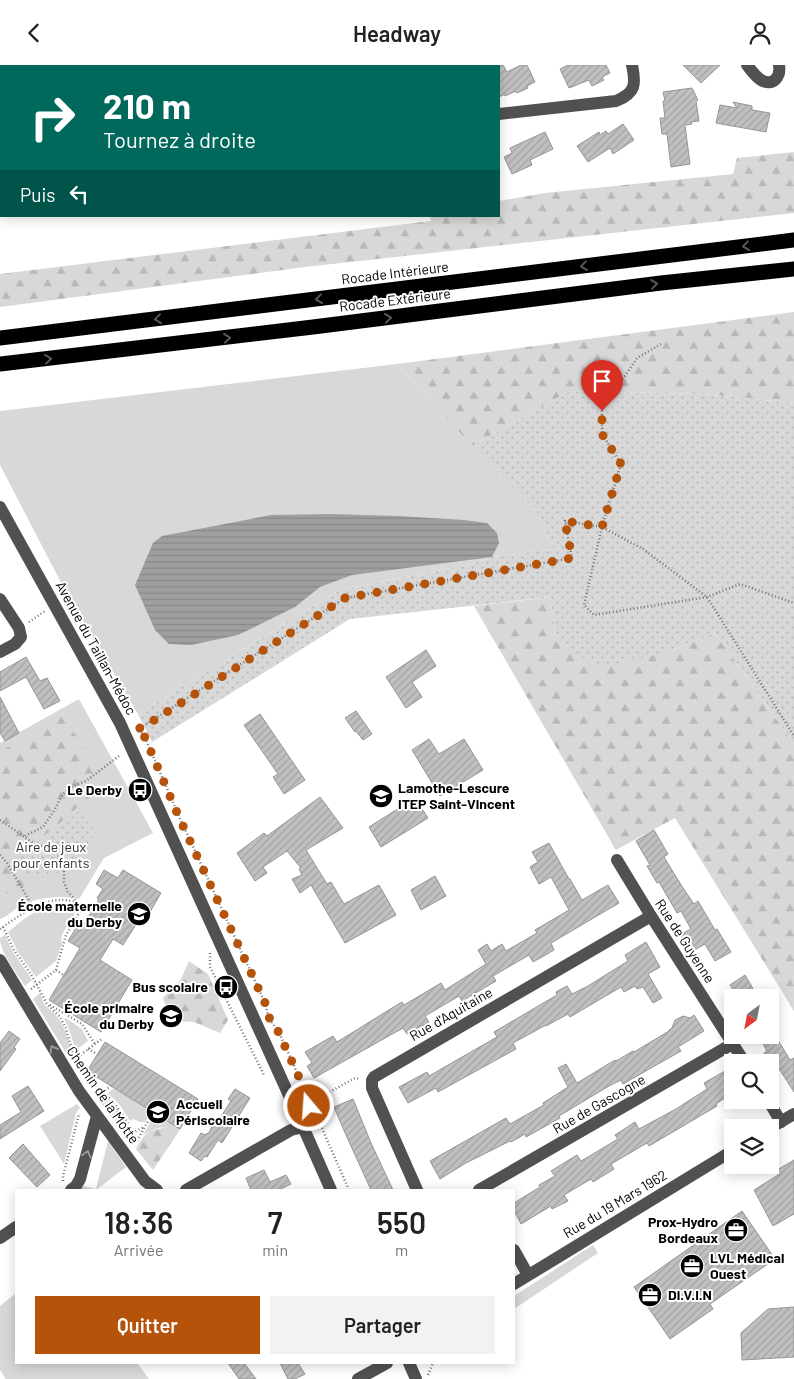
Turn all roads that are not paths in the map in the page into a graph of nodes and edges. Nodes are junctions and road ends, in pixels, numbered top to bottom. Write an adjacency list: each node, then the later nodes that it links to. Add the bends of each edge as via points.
1 (632, 65): 4 (street, via 635,80 627,97 616,101)
2 (747, 65): 3 (street, via 760,79 769,83 779,76)
3 (779, 65)
4 (500, 114)
5 (794, 241): 7 (highway, Rocade Intérieure, one-way to 7)
6 (794, 269): 8 (highway, Rocade Extérieure, one-way to 6)
7 (0, 339)
8 (0, 364)
9 (0, 507): 20 (street, Avenue du Taillan-Médoc, via 126,736)
10 (0, 599): 11 (street, via 19,628 20,637)
11 (0, 652)
12 (617, 860): 13 (street, Rue de Guyenne)
13 (651, 916): 15 (street, Rue de Guyenne); 26 (street, Rue d'Aquitaine, via 377,1074 372,1080 372,1088)
14 (0, 960): 18 (street, Chemin de la Motte, one-way to 14, via 63,1067)
15 (724, 1028)
16 (732, 1044): 27 (street, Rue de Gascogne)
17 (794, 1114): 19 (street)
18 (97, 1115): 22 (street, one-way to 18, via 76,1186 80,1179); 23 (street, Chemin de la Motte, via 145,1181)
19 (779, 1123)
20 (303, 1127): 24 (street, via 291,1129); 25 (street, Avenue du Taillan-Médoc)
21 (724, 1156): 31 (street, Rue du 19 Mars 1962)
22 (67, 1187)
23 (155, 1189)
24 (188, 1189)
25 (331, 1189)
26 (418, 1189)
27 (481, 1189)
28 (15, 1228): 29 (street)
29 (0, 1238)
30 (515, 1252): 31 (street)
31 (528, 1275): 32 (street, Rue du 19 Mars 1962)
32 (515, 1283)
33 (385, 1364): 35 (street)
34 (409, 1364): 36 (street)
35 (358, 1379)
36 (416, 1379)

